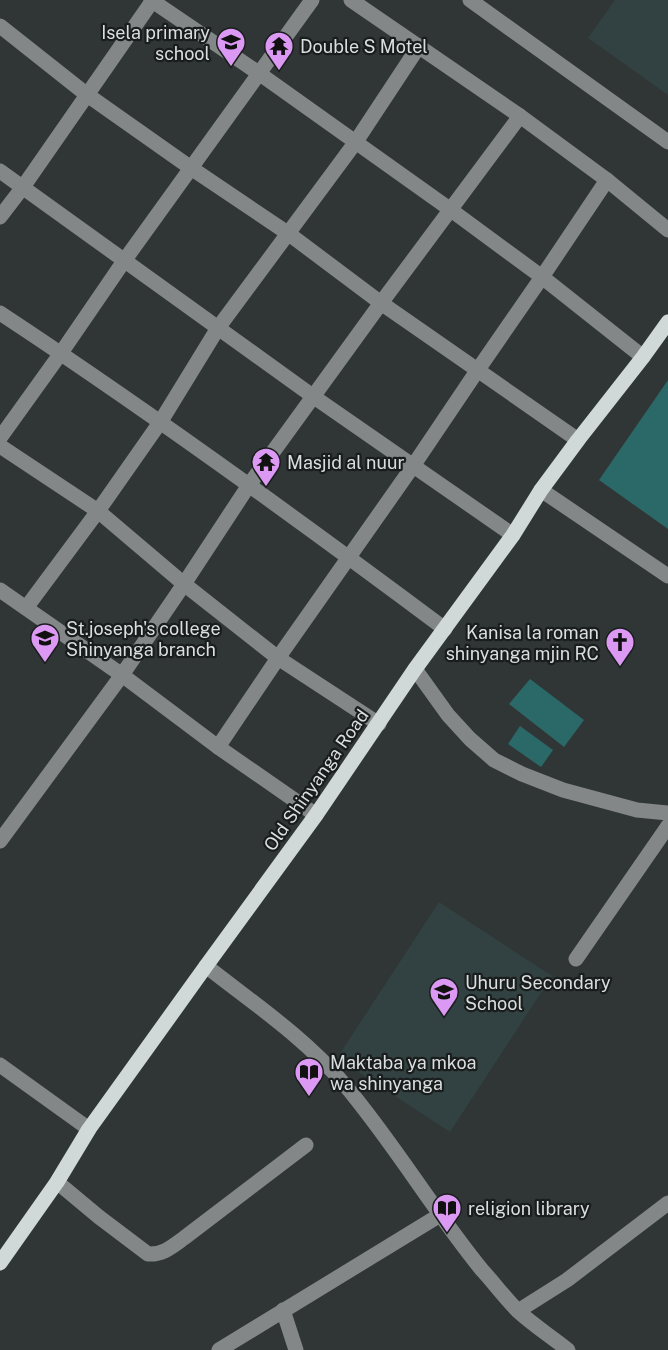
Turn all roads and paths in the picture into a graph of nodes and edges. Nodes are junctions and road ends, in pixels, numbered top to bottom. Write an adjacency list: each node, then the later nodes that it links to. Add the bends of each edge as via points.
1 (152, 0): 7 (street); 8 (street)
2 (312, 0): 7 (street)
3 (351, 0): 6 (street)
4 (470, 0): 10 (street)
5 (0, 26): 8 (street)
6 (418, 46): 9 (street); 11 (street)
7 (260, 74): 11 (street); 12 (street)
8 (86, 94): 12 (street); 15 (street)
9 (520, 116): 14 (street); 16 (street)
10 (668, 142)
11 (356, 143): 16 (street); 19 (street)
12 (190, 168): 19 (street); 20 (street)
13 (0, 171): 15 (street)
14 (607, 180): 18 (street); 21 (street)
15 (23, 187): 17 (street); 20 (street)
16 (451, 210): 21 (street); 22 (street)
17 (0, 217)
18 (668, 230)
19 (289, 234): 22 (street); 25 (street)
20 (124, 261): 25 (street); 26 (street)
21 (542, 277): 27 (street); 28 (street)
22 (381, 303): 28 (street); 29 (street)
23 (0, 313): 26 (street)
24 (668, 322): 27 (main road, Old Shinyanga Road)
25 (218, 328): 29 (street); 30 (street)
26 (61, 353): 30 (street); 31 (street)
27 (643, 357): 32 (main road, Old Shinyanga Road)
28 (477, 371): 32 (street); 34 (street)
29 (314, 397): 34 (street); 35 (street)
30 (161, 421): 35 (street); 37 (street)
31 (0, 438)
32 (578, 440): 36 (main road, Old Shinyanga Road)
33 (0, 446): 37 (street)
34 (413, 466): 38 (street); 39 (street)
35 (249, 485): 39 (street); 41 (street)
36 (541, 490): 38 (main road, Old Shinyanga Road); 40 (street)
37 (98, 511): 41 (street); 43 (street)
38 (513, 535): 44 (main road, Old Shinyanga Road)
39 (349, 557): 44 (street); 45 (street)
40 (668, 576)
41 (184, 584): 45 (street); 47 (street)
42 (0, 590): 43 (street)
43 (26, 608): 47 (street)
44 (445, 629): 46 (main road, Old Shinyanga Road)
45 (278, 658): 48 (street); 49 (street)
46 (416, 669): 48 (main road, Old Shinyanga Road); 50 (street, via 448,715 495,760 563,790 636,810)
47 (122, 675): 49 (street); 53 (street)
48 (379, 724): 51 (main road, Old Shinyanga Road)
49 (218, 747): 51 (street)
50 (668, 813)
51 (316, 815): 55 (main road, Old Shinyanga Road)
52 (668, 826): 54 (street)
53 (0, 841)
54 (576, 959)
55 (206, 966): 57 (main road, Old Shinyanga Road); 61 (street, via 311,1048 374,1122)
56 (0, 1065): 57 (street)
57 (89, 1129): 59 (main road, Old Shinyanga Road)
58 (306, 1145): 59 (street, via 156,1255 148,1254)
59 (57, 1182): 62 (main road, Old Shinyanga Road)
60 (668, 1203): 64 (street, via 567,1280)
61 (440, 1215): 63 (street); 64 (street)
62 (0, 1263)
63 (283, 1310): 65 (street); 66 (street)
64 (518, 1311): 67 (street)
65 (219, 1350)
66 (297, 1350)
67 (568, 1350)

